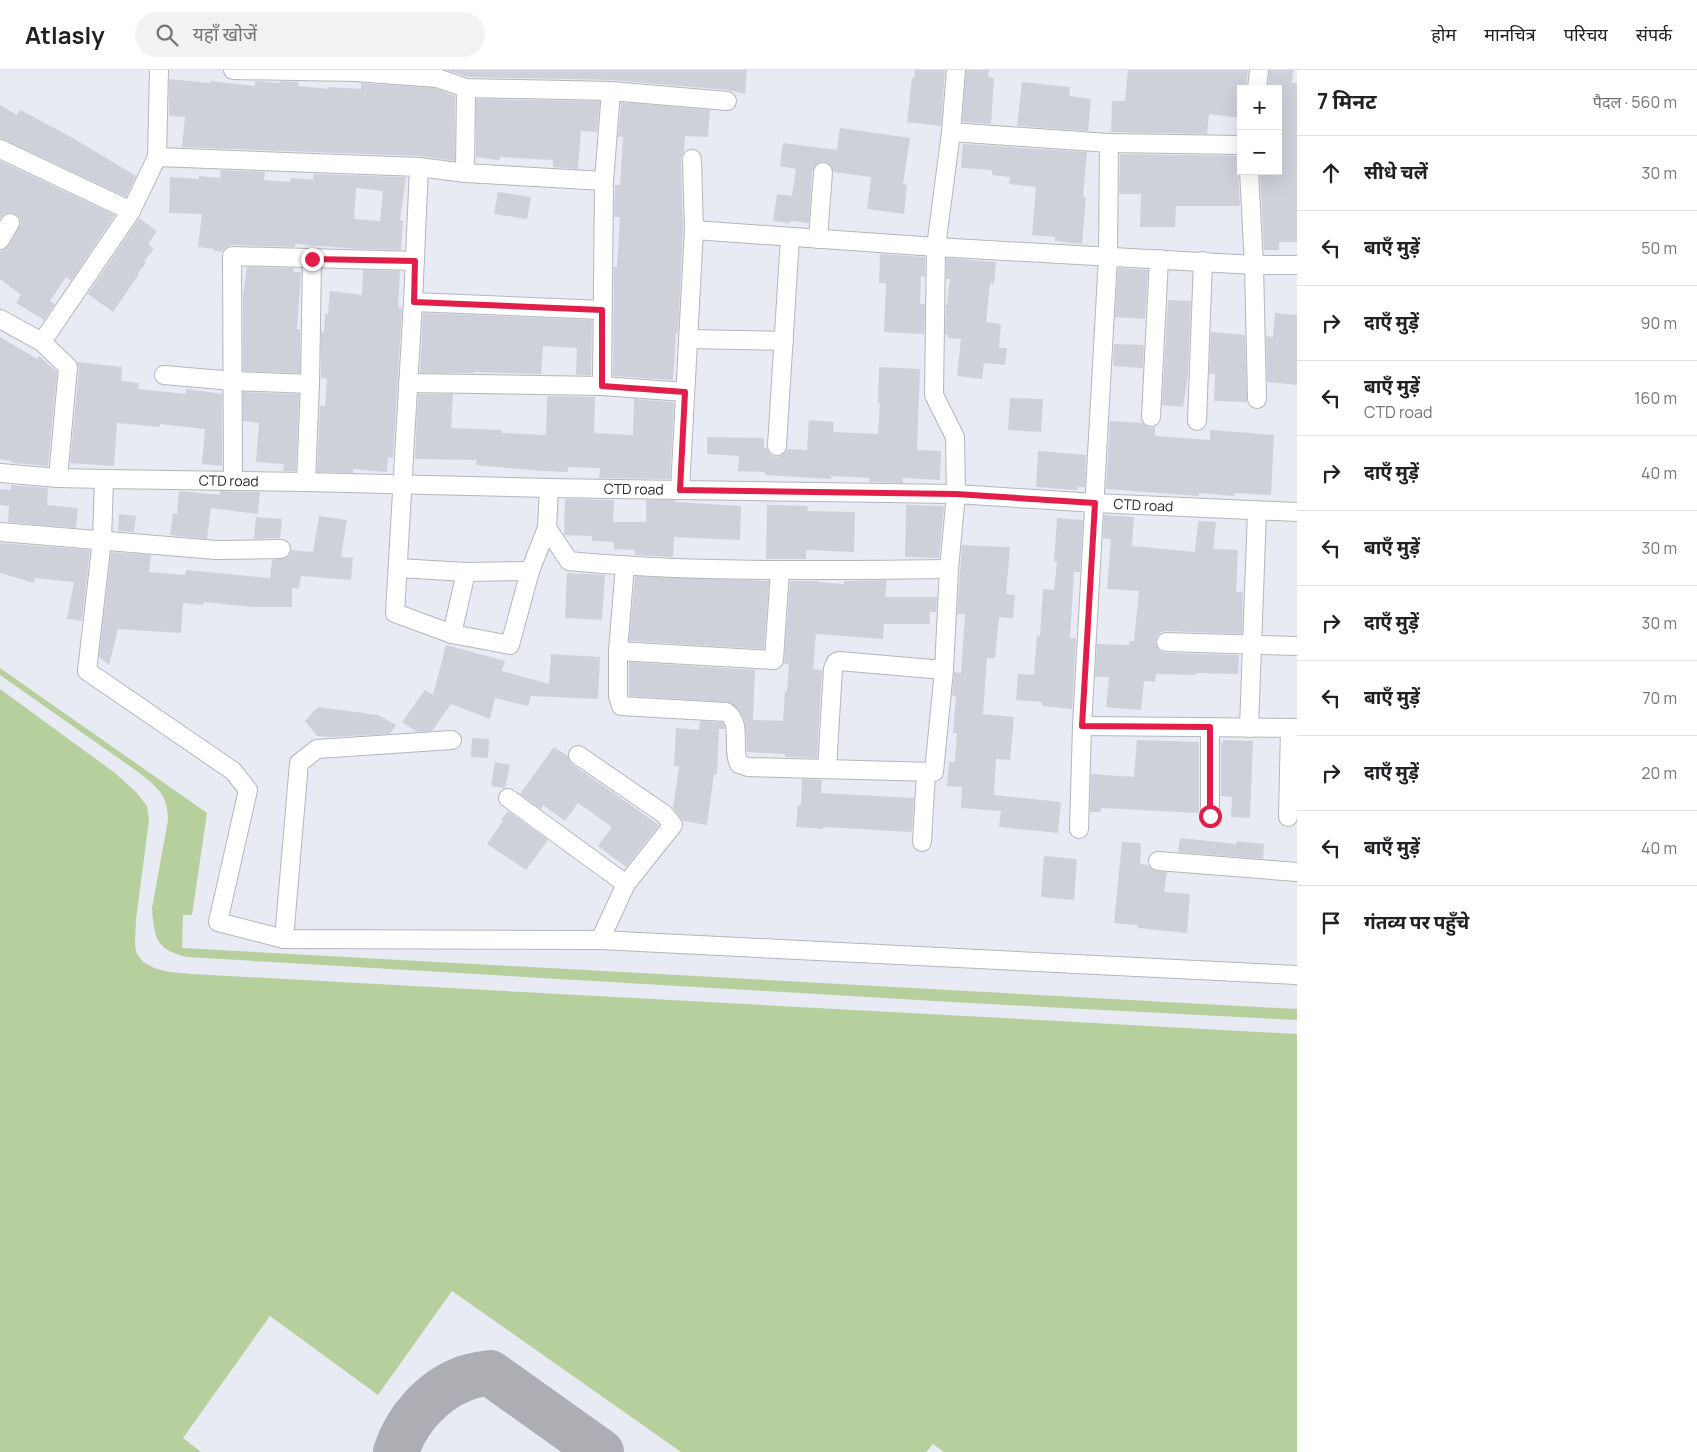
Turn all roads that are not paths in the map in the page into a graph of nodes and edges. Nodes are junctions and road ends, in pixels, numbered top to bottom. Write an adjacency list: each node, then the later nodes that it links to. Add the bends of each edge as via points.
1 (159, 70): 13 (street)
2 (233, 70): 6 (street, via 356,72 437,78)
3 (956, 70): 9 (street)
4 (1259, 70): 5 (street)
5 (1257, 85)
6 (466, 88): 7 (street); 17 (street)
7 (612, 91): 8 (street); 19 (street)
8 (727, 101)
9 (951, 132): 10 (street); 26 (street)
10 (1109, 142): 11 (street); 27 (street)
11 (1237, 145)
12 (0, 149): 20 (street)
13 (157, 157): 15 (street); 20 (street)
14 (692, 159): 22 (street)
15 (420, 168): 17 (street); 30 (street)
16 (823, 172): 24 (street)
17 (466, 173): 19 (street)
18 (1249, 175): 32 (street)
19 (604, 181): 35 (street)
20 (131, 211): 39 (street)
21 (10, 223): 25 (street)
22 (694, 230): 23 (street); 37 (street)
23 (790, 237): 24 (street); 38 (street)
24 (818, 239): 26 (street)
25 (0, 240)
26 (936, 247): 27 (street); 58 (street, via 934,395 955,436)
27 (1108, 257): 29 (street); 59 (street)
28 (312, 259): 30 (street); 41 (street, via 232,256); 43 (street)
29 (1159, 259): 31 (street); 47 (street)
30 (415, 261): 34 (street)
31 (1204, 262): 32 (street); 48 (street)
32 (1254, 265): 33 (street); 46 (street)
33 (1297, 265)
34 (414, 302): 35 (street); 42 (street)
35 (602, 310): 44 (street)
36 (0, 319): 39 (street)
37 (688, 339): 38 (street); 45 (street)
38 (784, 341): 49 (street)
39 (42, 342): 51 (street, via 68,367)
40 (164, 375): 41 (street)
41 (234, 381): 43 (street); 53 (street)
42 (408, 383): 44 (street); 55 (street)
43 (310, 384): 54 (street)
44 (602, 386): 45 (street)
45 (685, 392): 57 (street)
46 (1257, 399)
47 (1151, 417)
48 (1196, 421)
49 (777, 446)
50 (0, 473): 51 (street, CTD road)
51 (58, 478): 52 (street, CTD road)
52 (104, 479): 53 (street, CTD road); 64 (street)
53 (233, 480): 54 (street, CTD road)
54 (306, 482): 55 (street, CTD road)
55 (402, 485): 56 (street, CTD road); 67 (street)
56 (549, 488): 57 (street, CTD road); 62 (street)
57 (680, 490): 58 (street, CTD road)
58 (956, 494): 59 (street, CTD road); 68 (street)
59 (1095, 503): 60 (street, CTD road); 78 (street)
60 (1257, 511): 61 (street, CTD road); 74 (street)
61 (1297, 512)
62 (546, 528): 66 (street, via 569,561); 70 (street)
63 (0, 532): 64 (street)
64 (102, 540): 65 (street, via 216,550); 94 (street, via 87,671 234,771 248,790 218,922)
65 (281, 549)
66 (626, 565): 69 (street); 76 (street)
67 (398, 568): 71 (street); 72 (street, via 395,613)
68 (949, 569): 69 (street); 77 (street)
69 (780, 570): 76 (street, via 774,660)
70 (530, 571): 71 (street); 72 (street, via 510,645)
71 (466, 572): 72 (street)
72 (452, 634)
73 (1166, 642): 74 (street)
74 (1253, 645): 75 (street); 80 (street)
75 (1297, 646)
76 (618, 651): 84 (street, via 621,706 726,712 733,720 738,764)
77 (944, 670): 84 (street, via 836,662); 85 (street, via 934,772)
78 (1082, 726): 79 (street); 89 (street)
79 (1210, 727): 80 (street); 87 (street)
80 (1249, 728): 81 (street)
81 (1294, 728): 88 (street)
82 (452, 740): 94 (street, via 317,749 299,763)
83 (578, 755): 93 (street, via 664,814 673,825)
84 (827, 769): 85 (street)
85 (926, 773): 90 (street)
86 (508, 798): 93 (street)
87 (1210, 816)
88 (1288, 817)
89 (1079, 828)
90 (922, 842)
91 (1158, 861): 92 (street)
92 (1297, 872)
93 (626, 884): 95 (street)
94 (284, 939): 95 (street)
95 (600, 940): 96 (street)
96 (1297, 975)

